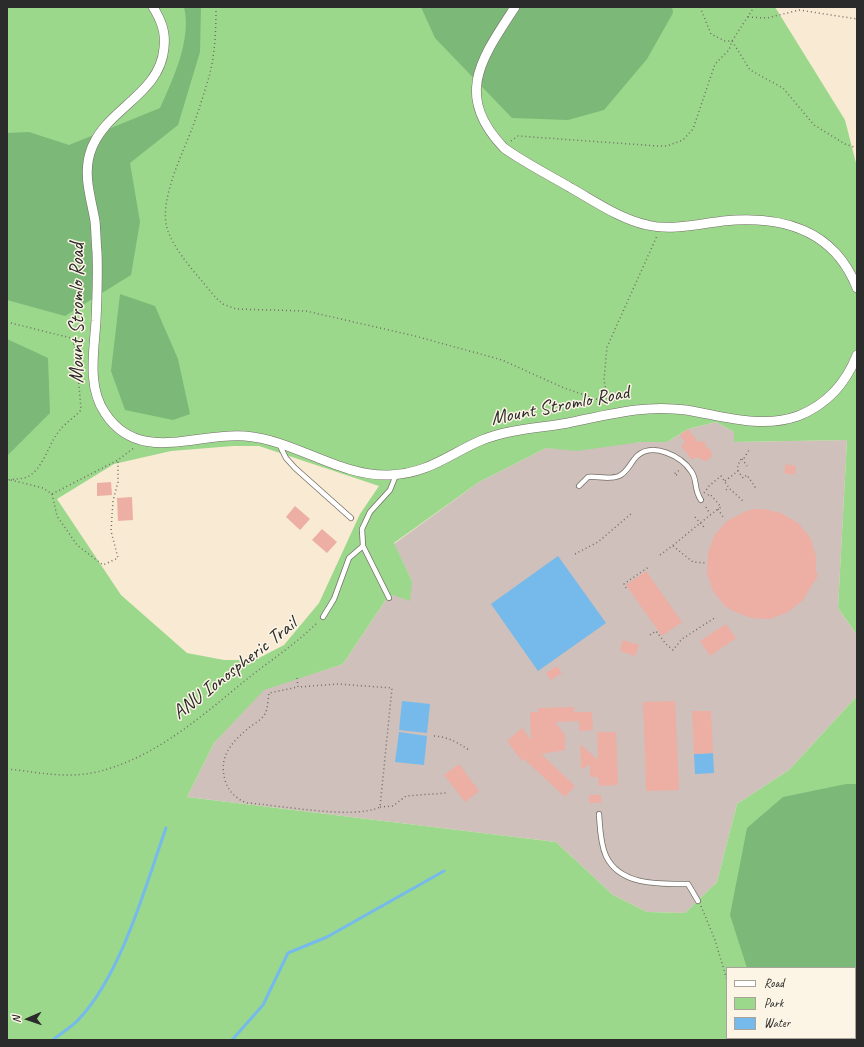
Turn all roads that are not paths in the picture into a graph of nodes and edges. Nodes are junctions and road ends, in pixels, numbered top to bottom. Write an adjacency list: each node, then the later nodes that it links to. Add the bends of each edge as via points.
1 (153, 7): 5 (street, Mount Stromlo Road, via 164,30 160,67 150,84 99,134 89,155 87,180 95,224 97,258 93,368 96,392 104,412 112,422 126,434 143,441 159,444 240,436)
2 (515, 7): 3 (street, via 488,49 479,68 476,86 482,121 504,148 614,213 648,226 754,220 778,222 801,228 831,248 846,266)
3 (857, 288)
4 (857, 355): 6 (street, Mount Stromlo Road, via 844,381 834,393 808,411 780,420 745,421 676,409 638,409 505,433 482,440 422,470)
5 (279, 442): 6 (street, Mount Stromlo Road, via 366,473); 9 (lane, via 286,458 295,468)
6 (396, 475): 10 (lane, via 390,490 365,519 362,529)
7 (579, 486): 8 (lane, via 588,477 620,476 638,455 657,451 672,455 690,470 695,478 695,491)
8 (701, 500)
9 (351, 518)
10 (363, 546): 11 (lane); 12 (lane, ANU Ionospheric Trail, via 349,558 334,599)
11 (389, 598)
12 (323, 617)
13 (599, 814): 14 (lane, via 602,845 611,864 626,876 641,881 656,884 688,884)
14 (698, 901)

